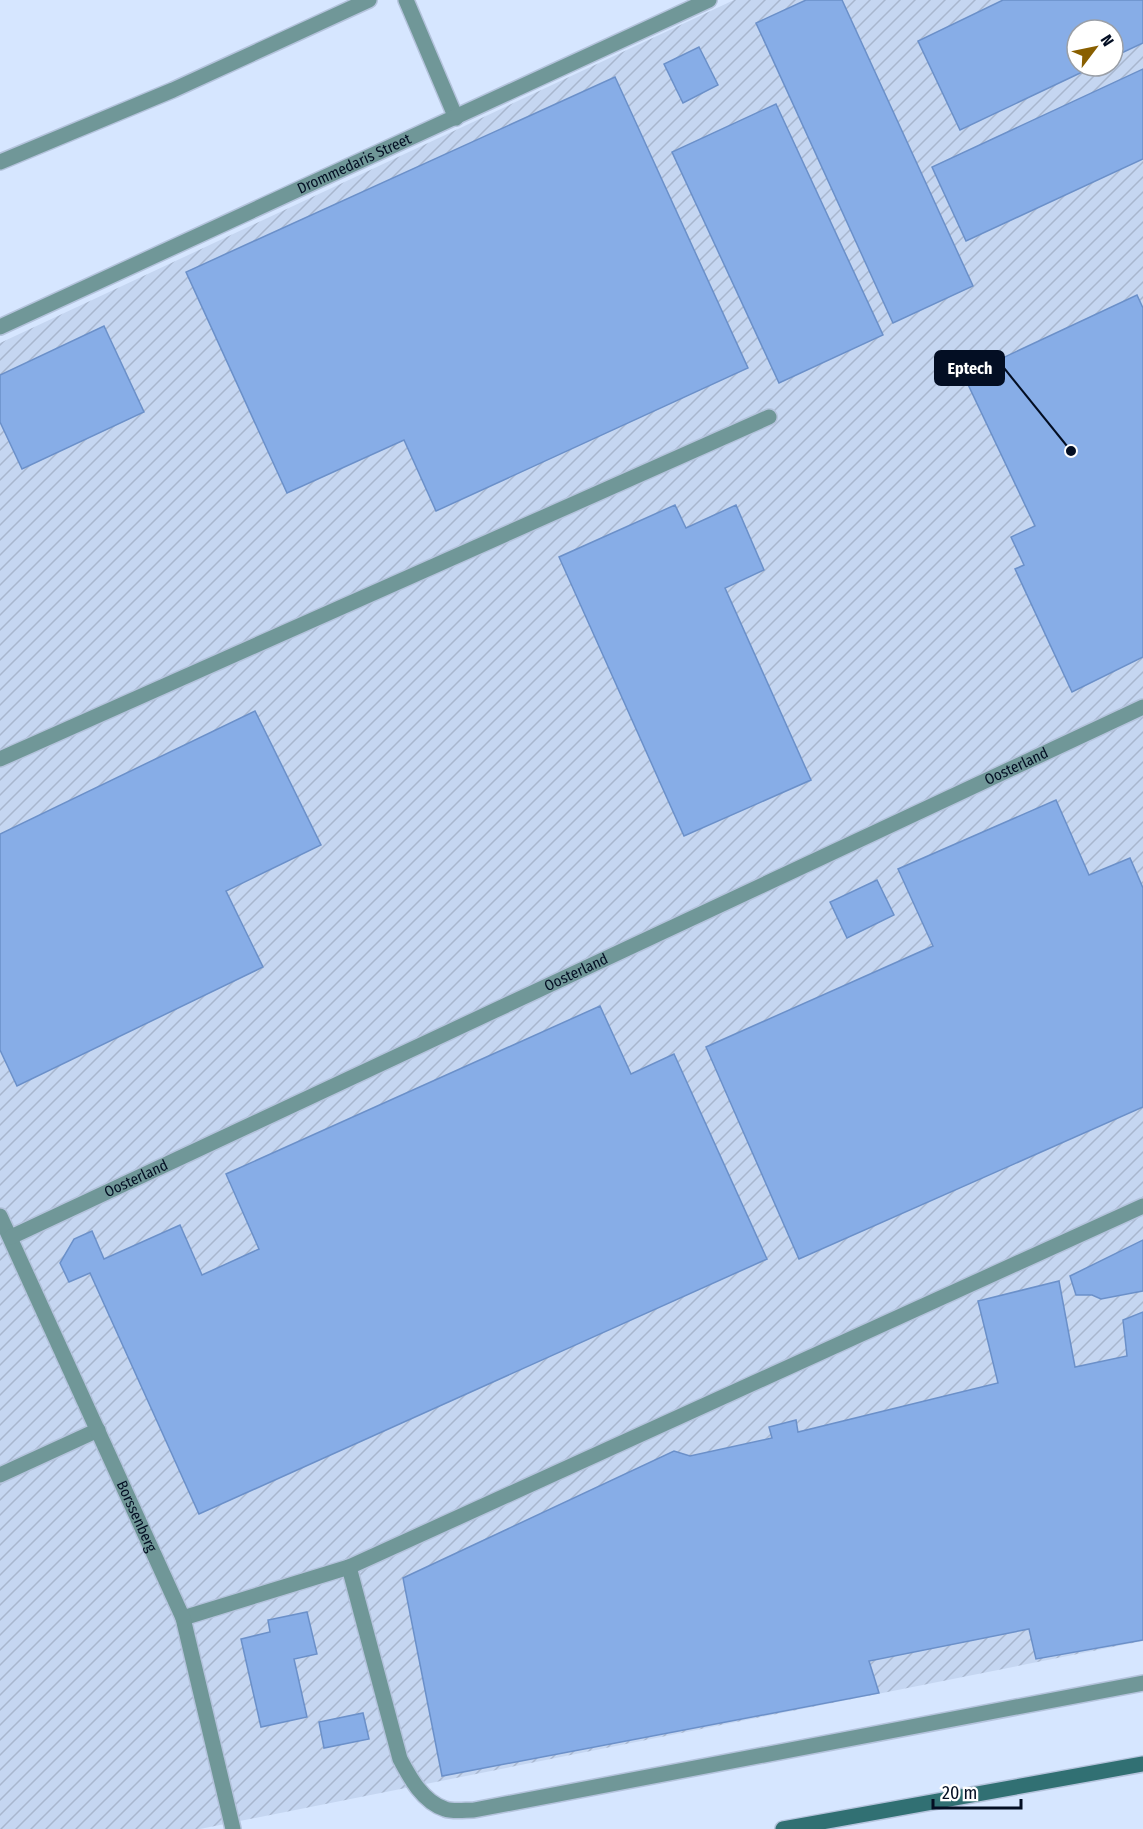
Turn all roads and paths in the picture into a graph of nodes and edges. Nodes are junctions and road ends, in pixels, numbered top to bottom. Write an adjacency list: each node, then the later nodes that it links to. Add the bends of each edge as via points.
1 (369, 0): 5 (street, via 173,90)
2 (406, 0): 4 (street)
3 (709, 0): 4 (street, Drommedaris Street)
4 (456, 118): 6 (street, Drommedaris Street)
5 (0, 162)
6 (0, 327)
7 (769, 417): 9 (street)
8 (1143, 707): 12 (street, Oosterland)
9 (0, 759)
10 (1143, 1206): 15 (street)
11 (0, 1216): 12 (street, Borssenberg)
12 (10, 1237): 13 (street, Borssenberg)
13 (98, 1430): 14 (street); 16 (street, Borssenberg)
14 (0, 1475)
15 (349, 1567): 16 (street); 17 (street, via 400,1759 427,1798 445,1809 486,1808)
16 (183, 1618): 19 (street, Borssenberg)
17 (1143, 1683)
18 (1143, 1764): 20 (main road)
19 (233, 1829)
20 (783, 1829)

